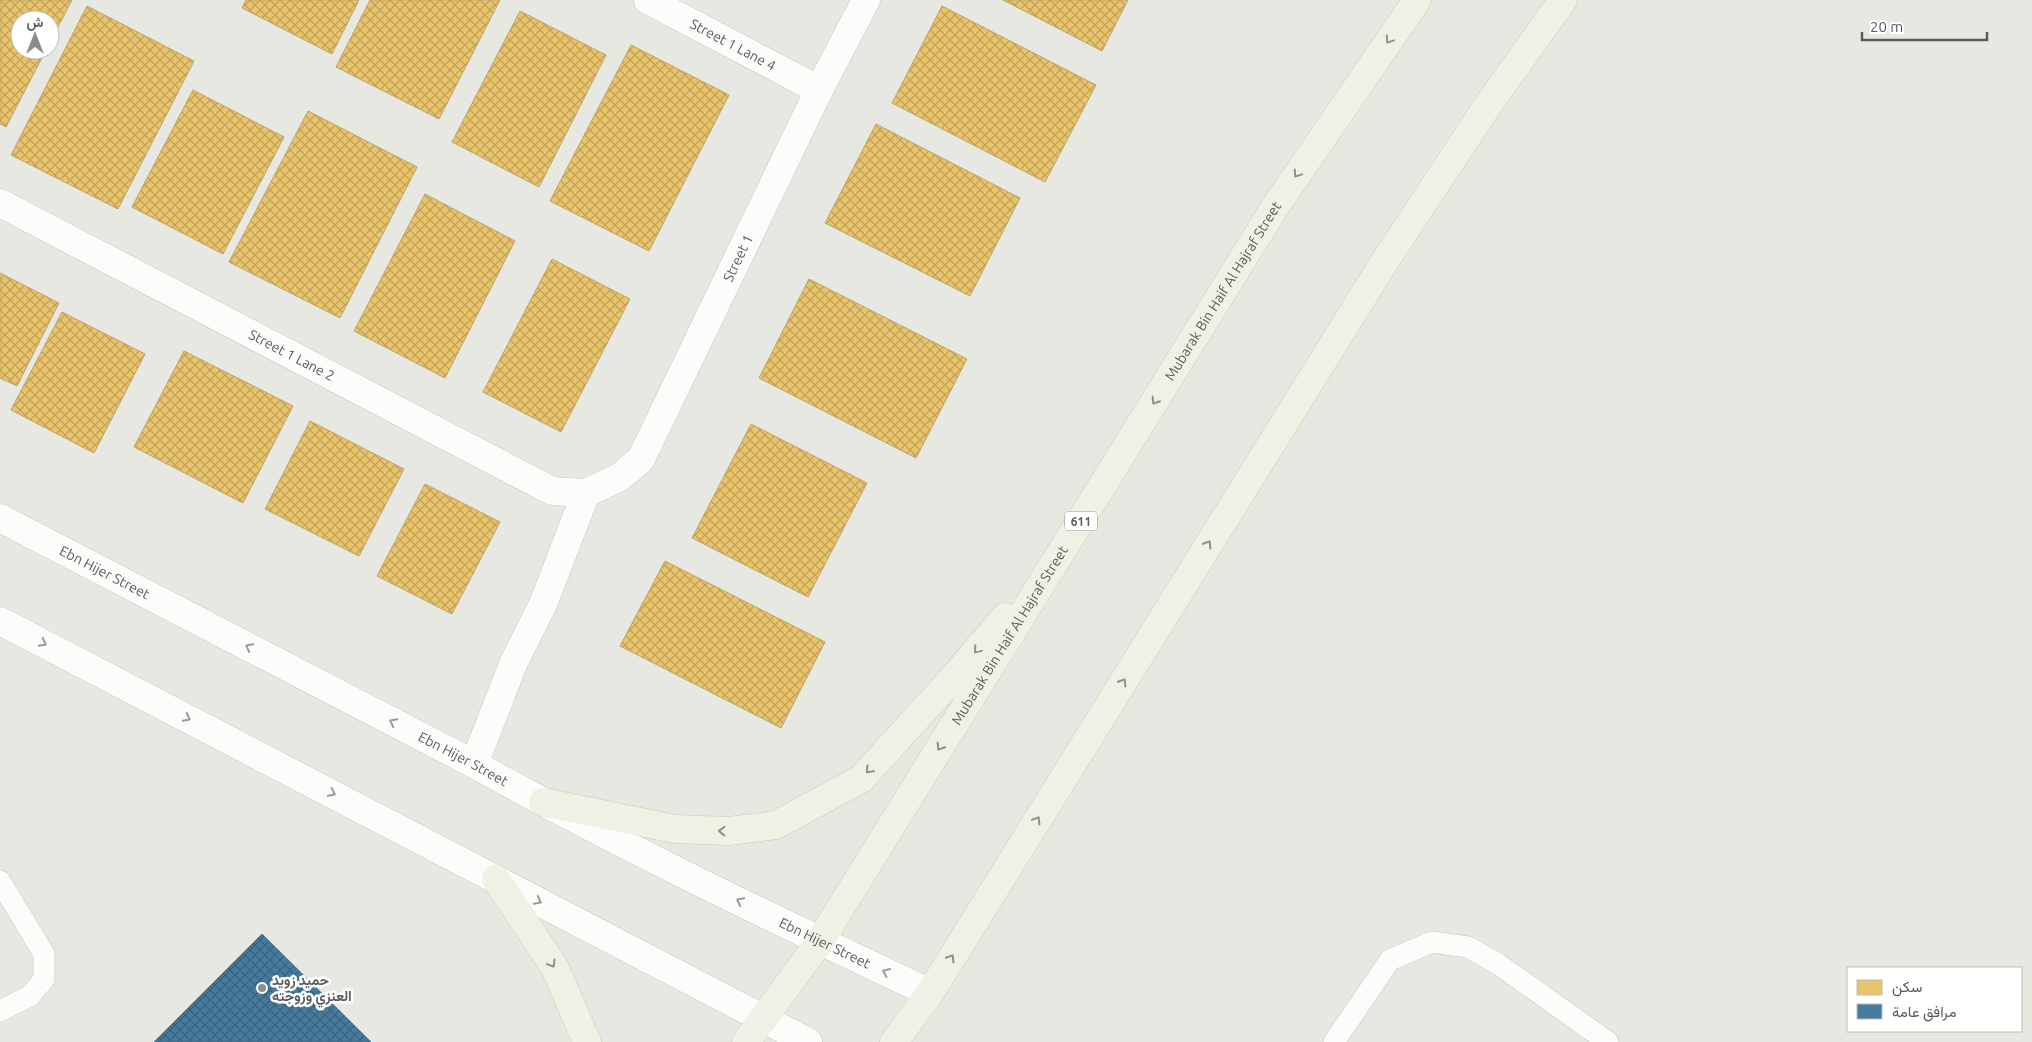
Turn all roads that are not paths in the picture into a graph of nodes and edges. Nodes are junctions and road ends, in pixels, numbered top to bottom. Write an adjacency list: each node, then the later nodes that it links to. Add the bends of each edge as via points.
1 (648, 0): 6 (main road, Street 1 Lane 4)
2 (866, 0): 6 (main road, Street 1)
3 (1417, 0): 11 (main road, Mubarak Bin Haif Al Hajraf Street / 611, one-way to 11, via 1275,207)
4 (1563, 0): 7 (main road)
5 (1572, 0): 7 (main road)
6 (819, 90): 9 (main road, Street 1, via 642,460 620,478)
7 (1488, 106): 18 (main road, one-way to 7, via 1384,261)
8 (0, 203): 9 (main road, Street 1 Lane 2, via 552,491)
9 (586, 493): 13 (main road, via 543,604 514,662)
10 (0, 518): 13 (main road, Ebn Hijer Street, one-way to 10)
11 (1065, 545): 14 (main road, one-way to 14, via 954,677 861,779 776,824 729,832 676,829); 17 (main road, Mubarak Bin Haif Al Hajraf Street / 611, one-way to 17)
12 (0, 621): 15 (main road, one-way to 15)
13 (474, 764): 14 (main road, Ebn Hijer Street)
14 (543, 802): 17 (main road, Ebn Hijer Street, one-way to 14)
15 (496, 879): 20 (main road, one-way to 20); 21 (main road, one-way to 21, via 555,968)
16 (0, 881): 19 (lane, via 44,954 44,979 30,996)
17 (820, 941): 18 (main road, Ebn Hijer Street, one-way to 17); 20 (main road, Mubarak Bin Haif Al Hajraf Street / 611)
18 (930, 993): 24 (main road)
19 (0, 1011)
20 (762, 1018): 22 (main road, Mubarak Bin Haif Al Hajraf Street / 611); 23 (main road)
21 (587, 1042)
22 (746, 1042)
23 (808, 1042)
24 (894, 1042)
25 (1334, 1042): 26 (lane, via 1390,960 1432,942 1468,947 1498,964)
26 (1608, 1042)

